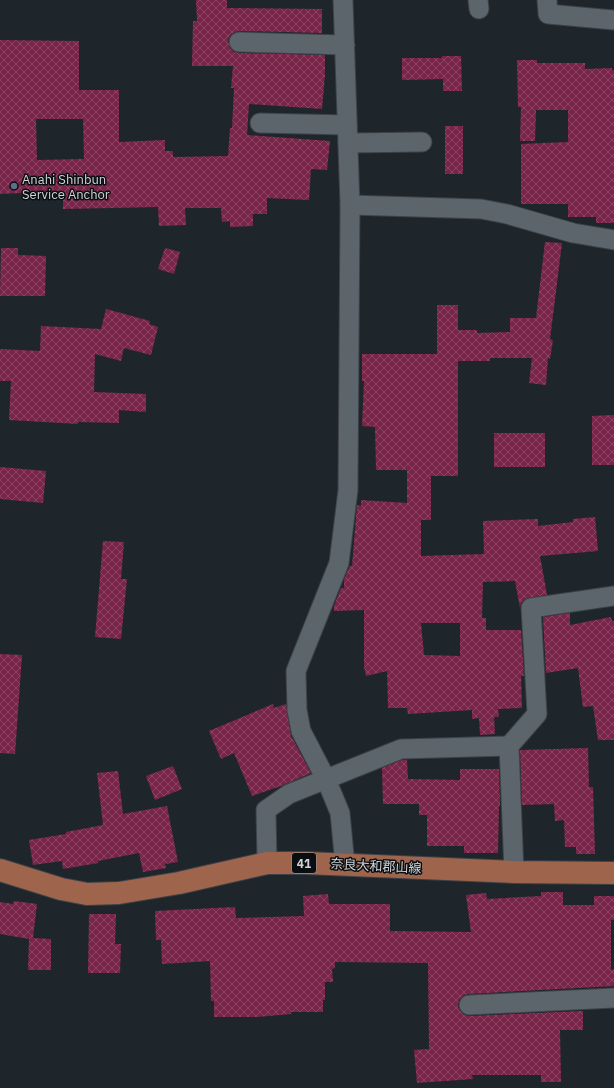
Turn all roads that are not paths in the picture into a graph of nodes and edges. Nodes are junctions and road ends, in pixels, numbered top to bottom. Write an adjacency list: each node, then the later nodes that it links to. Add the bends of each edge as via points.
1 (343, 0): 5 (street)
2 (546, 0): 3 (street, via 548,14)
3 (614, 20)
4 (240, 42): 5 (street)
5 (345, 45): 7 (street)
6 (260, 124): 7 (street)
7 (347, 134): 8 (street); 9 (street)
8 (422, 142)
9 (350, 205): 10 (street, via 481,209 573,233); 13 (street, via 348,490 339,563 296,671 297,710 301,731)
10 (614, 240)
11 (614, 596): 12 (street, via 532,608 536,714)
12 (509, 746): 13 (street, via 401,749); 17 (street)
13 (326, 780): 14 (street, via 288,794 266,810); 15 (street, via 340,813)
14 (268, 863): 15 (main road, 奈良大和郡山線 / 41); 16 (main road, 奈良大和郡山線 / 41, via 180,883 119,893 87,894 61,889)
15 (345, 865): 17 (main road, 奈良大和郡山線 / 41)
16 (0, 870)
17 (514, 872): 18 (main road, 奈良大和郡山線 / 41)
18 (614, 873)
19 (614, 998): 20 (street)
20 (469, 1005)

